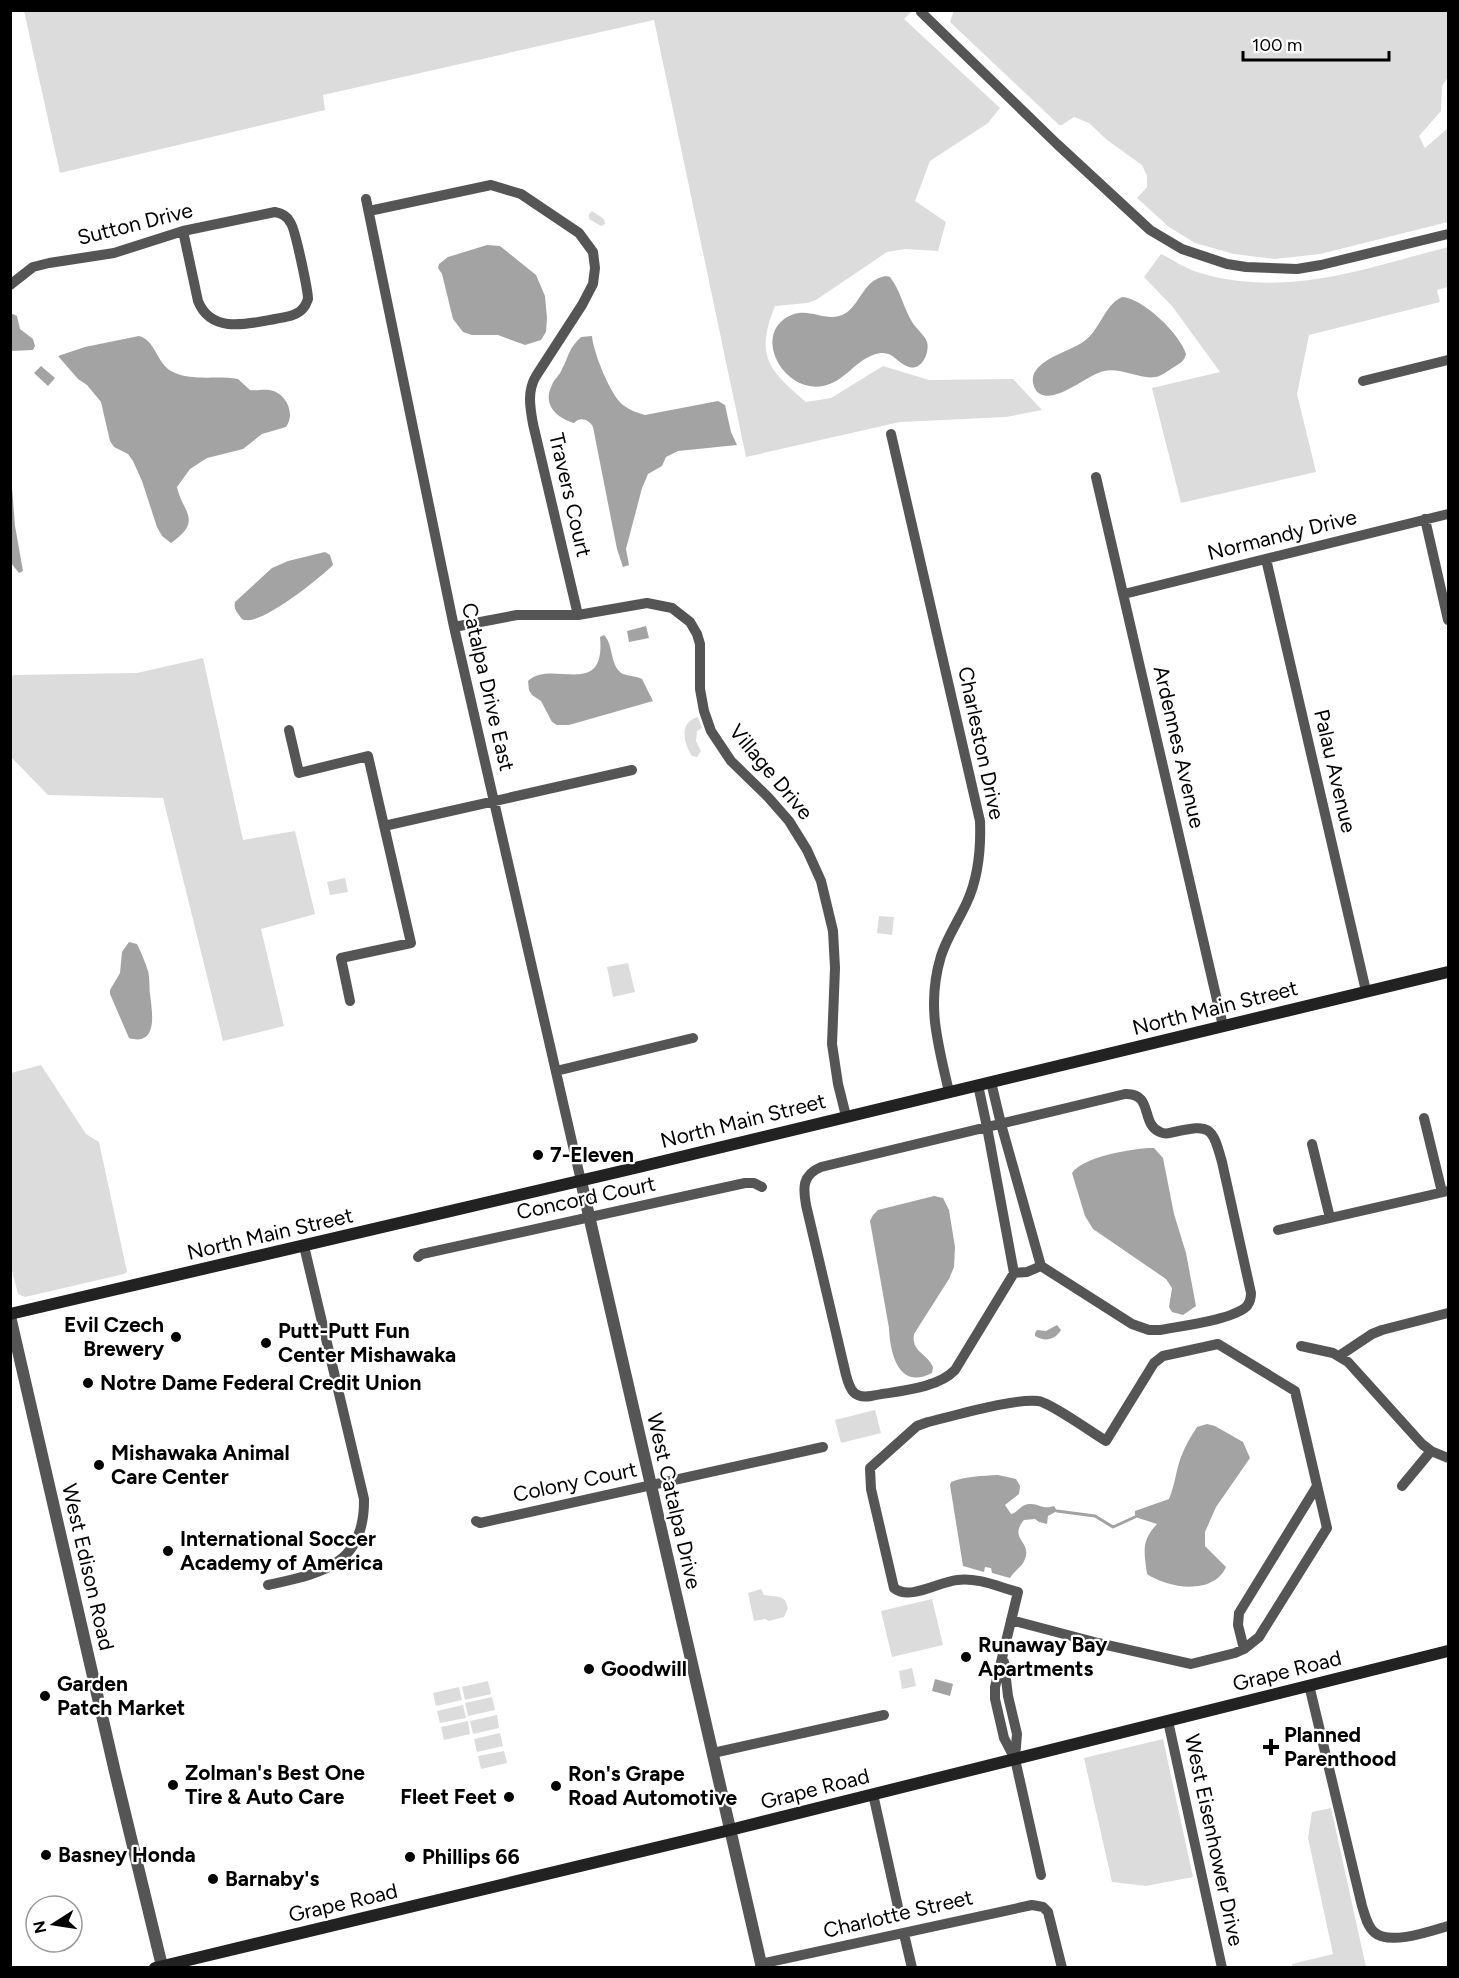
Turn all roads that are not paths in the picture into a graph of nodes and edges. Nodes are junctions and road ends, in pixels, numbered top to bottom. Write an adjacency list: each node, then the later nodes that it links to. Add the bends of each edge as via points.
1 (921, 12): 5 (street, via 1150,230 1182,249 1227,264 1297,269)
2 (366, 199): 3 (street, Catalpa Drive East)
3 (369, 211): 15 (street, Travers Court, via 491,185 521,194 552,213 586,240 593,252 595,277 590,292 531,384 530,408); 17 (street, Catalpa Drive East)
4 (183, 231): 4 (street, Sutton Drive, via 198,301 206,315 238,326 279,318 305,306 308,299 293,226 285,216 275,212); 6 (street, Sutton Drive, via 114,253 33,267)
5 (1449, 234)
6 (10, 285)
7 (1449, 360): 8 (street)
8 (1363, 381)
9 (891, 434): 30 (street, Charleston Drive, via 980,820 980,852 973,888 945,943 936,974 933,1014)
10 (1096, 477): 14 (street, Ardennes Avenue)
11 (1449, 514): 12 (street, Normandy Drive)
12 (1425, 519): 13 (street, Normandy Drive); 16 (street)
13 (1266, 559): 14 (street, Normandy Drive); 23 (street, Palau Avenue)
14 (1124, 594): 25 (street, Ardennes Avenue)
15 (578, 615): 17 (street, Village Drive, via 517,615); 31 (street, Village Drive, via 637,604 660,604 681,614 697,634 702,701 711,731 731,762 789,821 821,881 833,931 832,1044)
16 (1449, 620)
17 (454, 627): 20 (street, Catalpa Drive East)
18 (289, 730): 21 (street, via 299,773 368,756)
19 (632, 770): 20 (street)
20 (494, 801): 21 (street); 27 (street, Catalpa Drive East)
21 (384, 826): 24 (street, via 411,943 341,958)
22 (1449, 972): 23 (main road, North Main Street)
23 (1366, 991): 25 (main road, North Main Street)
24 (350, 1001)
25 (1223, 1026): 28 (main road, North Main Street)
26 (693, 1038): 27 (street)
27 (556, 1071): 36 (street, Catalpa Drive East)
28 (991, 1082): 29 (main road, North Main Street); 33 (street)
29 (978, 1085): 30 (main road, North Main Street); 34 (street)
30 (949, 1092): 31 (main road, North Main Street)
31 (846, 1116): 36 (main road, North Main Street)
32 (1424, 1118): 38 (street)
33 (1000, 1124): 34 (street); 44 (street); 44 (street, via 1131,1094 1143,1101 1151,1124 1160,1132 1194,1127 1210,1131 1222,1162 1250,1302 1237,1313 1149,1330 1132,1324)
34 (987, 1127): 45 (street); 45 (street, via 820,1167 805,1180 806,1205 852,1392 871,1396 948,1378)
35 (1312, 1144): 40 (street)
36 (581, 1180): 39 (street, West Catalpa Drive); 42 (main road, North Main Street)
37 (762, 1186): 39 (street, Concord Court, via 745,1183)
38 (1445, 1191): 40 (street)
39 (590, 1218): 43 (street, Concord Court); 53 (street, West Catalpa Drive)
40 (1330, 1218): 41 (street)
41 (1278, 1230)
42 (304, 1246): 47 (main road, North Main Street); 57 (street, via 364,1499 364,1515 356,1539 334,1565 313,1575)
43 (418, 1257)
44 (1041, 1266): 45 (street)
45 (1014, 1273)
46 (1449, 1313): 49 (street, via 1382,1330)
47 (10, 1315): 73 (street, West Edison Road)
48 (1301, 1346): 49 (street)
49 (1339, 1356): 51 (street)
50 (823, 1447): 53 (street, Colony Court)
51 (1431, 1450): 52 (street); 55 (street)
52 (1449, 1458)
53 (650, 1485): 56 (street, Colony Court); 64 (street, West Catalpa Drive)
54 (1317, 1486): 58 (street, via 1295,1391 1218,1344 1163,1356 1154,1363 1106,1441 1037,1401 917,1426 870,1468 894,1587 899,1592 909,1592 959,1580 1018,1592); 59 (street, via 1239,1613); 59 (street, via 1327,1528 1259,1637)
55 (1402, 1486)
56 (476, 1521)
57 (268, 1585)
58 (1011, 1620): 59 (street, via 1191,1664); 65 (street, via 1004,1648 1004,1671 1017,1734)
59 (1244, 1649)
60 (1449, 1651): 61 (main road, Grape Road)
61 (1309, 1685): 63 (main road, Grape Road); 70 (street, via 1366,1919 1375,1933 1391,1938)
62 (884, 1714): 64 (street)
63 (1168, 1721): 65 (main road, Grape Road); 76 (street, West Eisenhower Drive)
64 (713, 1753): 67 (street, West Catalpa Drive)
65 (1015, 1759): 66 (main road, Grape Road); 68 (street)
66 (873, 1794): 67 (main road, Grape Road); 69 (street)
67 (730, 1830): 72 (street, West Catalpa Drive); 73 (main road, Grape Road)
68 (1041, 1875)
69 (898, 1907)
70 (1449, 1926)
71 (904, 1934): 72 (street, Charlotte Street); 74 (street); 75 (street, Charlotte Street, via 1037,1905 1051,1919)
72 (761, 1966)
73 (160, 1967)
74 (912, 1968)
75 (1062, 1968)
76 (1222, 1968)

